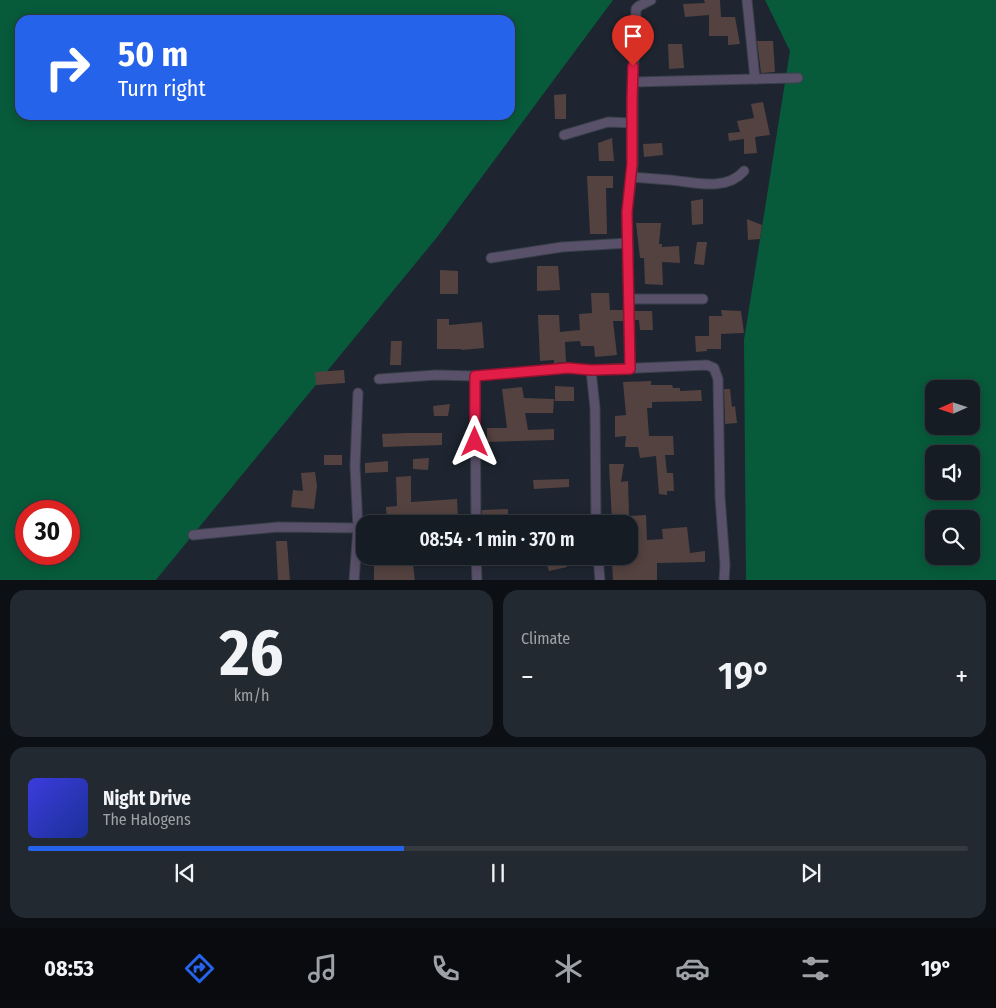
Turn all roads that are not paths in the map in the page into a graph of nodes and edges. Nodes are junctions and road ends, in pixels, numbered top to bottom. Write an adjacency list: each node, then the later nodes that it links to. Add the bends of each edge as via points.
1 (650, 0): 5 (street, via 636,9)
2 (747, 0): 4 (street)
3 (798, 78): 4 (street)
4 (755, 79): 5 (street)
5 (633, 82): 6 (street)
6 (632, 123): 7 (street, via 608,122); 9 (street)
7 (564, 135)
8 (744, 172): 9 (street, via 738,179 707,185)
9 (631, 177): 10 (street)
10 (628, 243): 11 (street, via 562,247); 13 (street)
11 (491, 258)
12 (703, 299): 13 (street)
13 (629, 300): 14 (street)
14 (630, 369): 15 (street); 30 (street, via 707,365 714,368 718,379)
15 (591, 370): 16 (street, via 568,368); 21 (street, via 595,408)
16 (475, 376): 17 (street); 20 (street)
17 (379, 379)
18 (358, 393): 19 (street, via 355,466)
19 (357, 515)
20 (476, 515)
21 (596, 515)
22 (356, 528): 23 (street, via 278,527)
23 (193, 535)
24 (356, 554): 27 (street)
25 (476, 565): 28 (street)
26 (599, 565): 29 (street)
27 (354, 580)
28 (477, 580)
29 (600, 580)
30 (724, 580)

